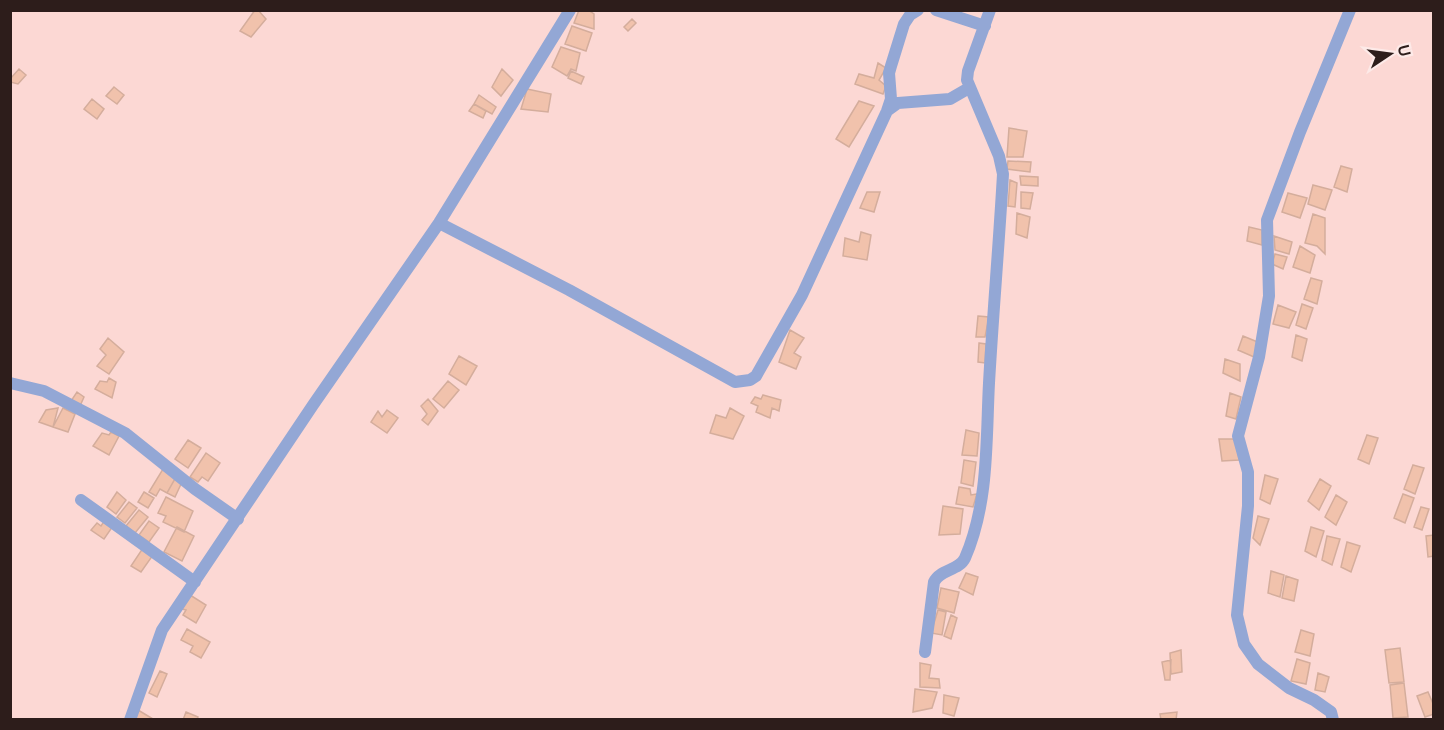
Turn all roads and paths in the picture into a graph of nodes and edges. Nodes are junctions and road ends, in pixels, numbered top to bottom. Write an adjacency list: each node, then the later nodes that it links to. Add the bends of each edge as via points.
1 (570, 10): 9 (street)
2 (918, 10): 8 (street, via 904,24 891,66)
3 (936, 10): 6 (street)
4 (990, 10): 6 (street)
5 (1350, 10): 16 (street, via 1267,220 1269,296 1238,436 1248,472 1237,615 1244,644 1258,664 1288,688 1314,700)
6 (985, 26): 7 (street, via 968,71)
7 (969, 88): 8 (street, via 950,99 898,103); 14 (street, via 1003,174 986,456 977,521 965,559 934,582)
8 (887, 111): 9 (street, via 801,295 756,376 743,382 735,382)
9 (439, 224): 12 (street)
10 (10, 383): 12 (street, via 44,391 125,433)
11 (81, 500): 13 (street)
12 (238, 519): 13 (street)
13 (195, 582): 15 (street, via 162,630)
14 (925, 652)
15 (130, 720)
16 (1334, 720)

